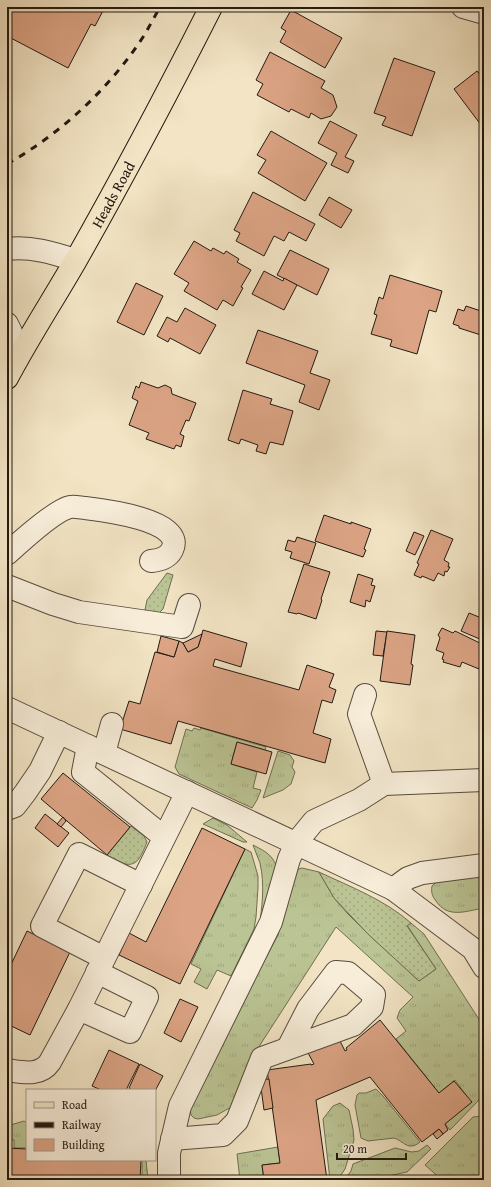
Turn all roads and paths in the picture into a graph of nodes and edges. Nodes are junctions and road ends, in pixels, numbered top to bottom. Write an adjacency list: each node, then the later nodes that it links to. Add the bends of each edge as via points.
1 (211, 7): 5 (main road, Heads Road, via 160,107)
2 (463, 7): 3 (street)
3 (484, 13)
4 (7, 249): 5 (street, via 31,248)
5 (75, 260): 7 (main road, Heads Road)
6 (7, 324): 7 (street)
7 (18, 357): 8 (main road, Heads Road)
8 (7, 378)
9 (7, 554): 10 (street, via 58,512 70,507 104,510 140,518 159,526 168,532 173,540 172,549 161,560)
10 (152, 561)
11 (7, 586): 12 (street, via 80,612 182,628)
12 (188, 605)
13 (365, 695): 19 (street, via 359,714)
14 (7, 708): 16 (street)
15 (112, 724): 17 (street)
16 (59, 732): 17 (street); 21 (street, via 40,771 25,793 15,806)
17 (96, 749): 20 (street); 22 (street, via 83,772)
18 (484, 780): 19 (street)
19 (384, 784): 23 (street, via 359,800 314,821)
20 (187, 792): 22 (street); 23 (street)
21 (7, 808)
22 (164, 837): 25 (street)
23 (296, 843): 26 (street); 32 (street, via 271,922 180,1106)
24 (484, 865): 26 (street, via 422,873 408,878)
25 (141, 886): 27 (street); 27 (street, via 79,854 45,920 42,926)
26 (393, 889): 28 (street, via 473,949)
27 (101, 965): 29 (street); 29 (street, via 147,997 130,1032)
28 (484, 966)
29 (79, 1008): 31 (street, via 48,1066 34,1072)
30 (288, 1048): 32 (street, via 262,1058 237,1121 223,1135)
31 (7, 1070)
32 (172, 1139): 33 (street)
33 (169, 1180)

